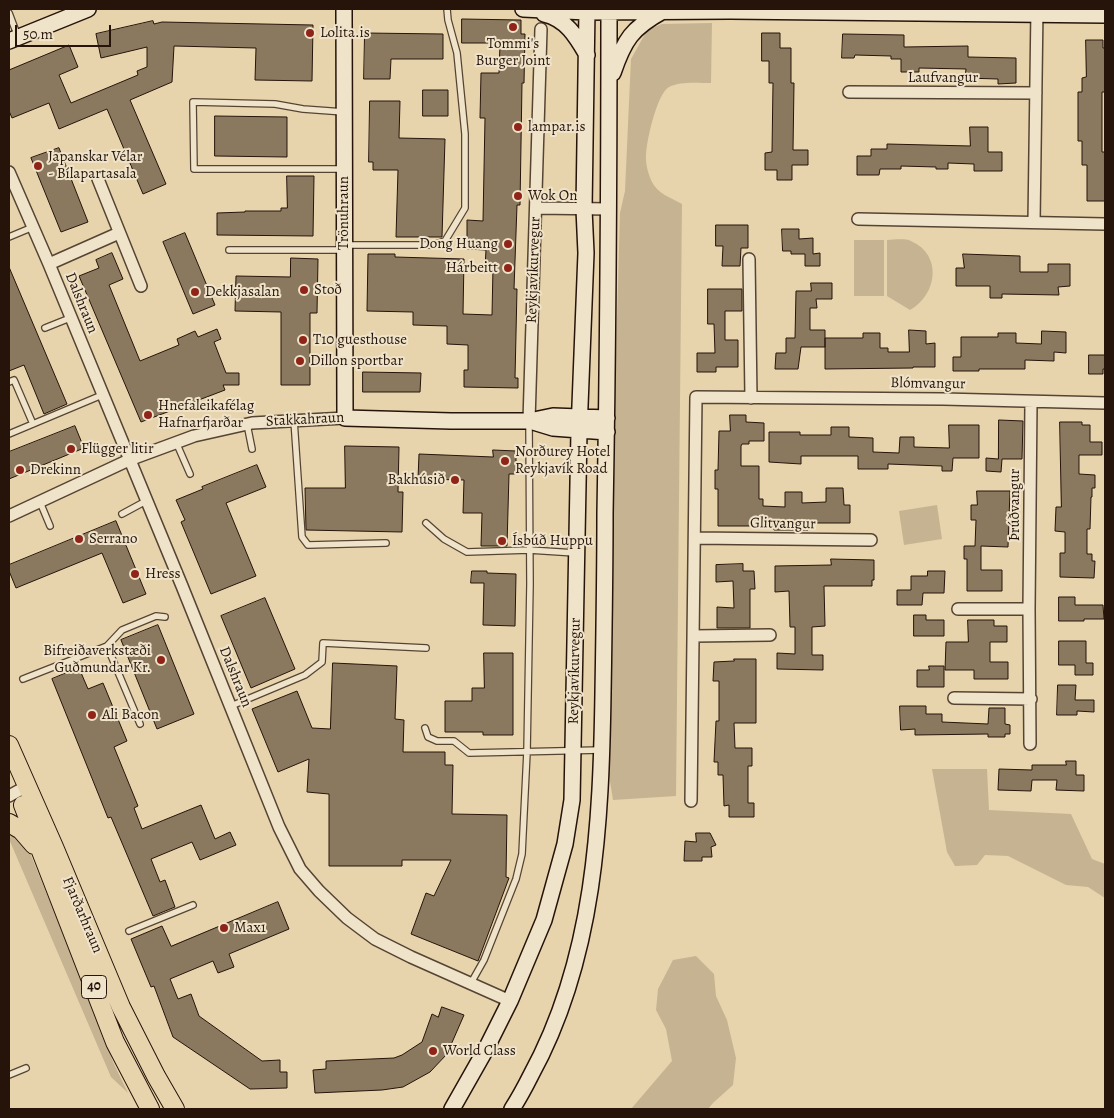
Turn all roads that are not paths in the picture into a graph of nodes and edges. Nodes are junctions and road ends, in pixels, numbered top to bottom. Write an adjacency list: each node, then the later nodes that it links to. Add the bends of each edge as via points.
1 (88, 9): 13 (main road)
2 (344, 9): 18 (main road, Trönuhraun)
3 (447, 9): 31 (lane, via 457,53 465,134 465,208 445,241 432,245)
4 (523, 9): 5 (main road); 14 (main road, via 559,19 570,28)
5 (587, 10): 6 (main road); 14 (main road, Reykjavíkurvegur)
6 (609, 10): 7 (main road); 15 (main road, Reykjavíkurvegur)
7 (664, 10): 8 (main road); 15 (main road, via 640,24 626,42)
8 (730, 10): 9 (main road)
9 (1037, 12): 11 (main road); 17 (street)
10 (9, 13): 13 (lane)
11 (1105, 15)
12 (541, 28): 22 (street, Reykjavíkurvegur)
13 (14, 39)
14 (587, 55): 23 (main road, Reykjavíkurvegur)
15 (609, 84): 24 (main road, Reykjavíkurvegur)
16 (850, 92): 17 (street, Laufvangur)
17 (1036, 93): 26 (street)
18 (344, 112): 19 (main road, Trönuhraun); 19 (lane, via 275,104 193,102 194,169)
19 (344, 169): 31 (main road, Trönuhraun)
20 (9, 172): 28 (street, Dalshraun)
21 (98, 179): 29 (street)
22 (537, 208): 23 (street, Reykjavíkurvegur); 45 (street, Reykjavíkurvegur)
23 (584, 209): 24 (street, Reykjavíkurvegur); 46 (main road, Reykjavíkurvegur, via 586,253)
24 (609, 209): 49 (main road, Reykjavíkurvegur)
25 (858, 219): 26 (street)
26 (1034, 222): 27 (street)
27 (1105, 224)
28 (33, 227): 30 (lane); 34 (street, Dalshraun)
29 (119, 233): 34 (street, Dalshraun); 35 (street)
30 (9, 238)
31 (344, 247): 32 (lane); 43 (main road, Trönuhraun)
32 (229, 250)
33 (749, 259): 40 (street)
34 (49, 264): 36 (street, Dalshraun)
35 (140, 286)
36 (70, 318): 37 (lane); 39 (street, Dalshraun)
37 (45, 328)
38 (9, 382): 47 (lane, via 14,380)
39 (102, 395): 47 (lane); 53 (street, Dalshraun)
40 (751, 398): 41 (street, Blómvangur); 61 (street, Blómvangur, via 696,396)
41 (1031, 402): 42 (street, Blómvangur); 67 (street, Þrúðvangur)
42 (1105, 403)
43 (345, 418): 44 (street, Stakkahraun); 45 (main road, Stakkahraun)
44 (294, 420): 48 (street, Stakkahraun); 63 (lane, via 302,537 308,545)
45 (529, 421): 46 (main road, Stakkahraun, via 553,416); 64 (lane)
46 (579, 423): 49 (main road, Stakkahraun); 65 (main road, Reykjavíkurvegur)
47 (33, 424): 50 (lane)
48 (247, 424): 51 (street, Stakkahraun); 52 (lane)
49 (607, 425): 81 (main road, Reykjavíkurvegur)
50 (9, 434)
51 (176, 442): 53 (street, Stakkahraun); 54 (lane)
52 (252, 449)
53 (128, 460): 55 (street, Dalshraun); 56 (street, Stakkahraun)
54 (190, 474)
55 (146, 501): 57 (lane); 76 (street, Dalshraun)
56 (40, 502): 58 (street, Stakkahraun); 60 (lane)
57 (122, 514)
58 (9, 516)
59 (426, 523): 64 (lane, via 444,539 467,552)
60 (50, 526)
61 (695, 538): 62 (street, Glitvangur); 70 (street)
62 (871, 540)
63 (386, 543)
64 (529, 550): 65 (lane); 83 (lane)
65 (577, 553): 82 (main road, Reykjavíkurvegur)
66 (958, 609): 67 (street)
67 (1029, 609): 75 (street, Þrúðvangur)
68 (165, 617): 71 (lane, via 156,616 122,630)
69 (770, 635): 70 (street)
70 (694, 636): 86 (street)
71 (107, 646): 73 (lane); 77 (lane)
72 (426, 648): 76 (lane, via 323,643 322,662 305,675)
73 (23, 680)
74 (954, 698): 75 (street)
75 (1031, 699): 79 (street, Þrúðvangur)
76 (231, 706): 91 (street, Dalshraun, via 279,827 300,869 347,918 380,942)
77 (140, 724)
78 (425, 728): 83 (lane, via 428,737 437,741 454,741 469,753)
79 (1030, 744)
80 (9, 745): 85 (main road, Fjarðarhraun / 40)
81 (602, 750): 82 (lane); 98 (main road, Reykjavíkurvegur, via 597,834 582,938 554,1028)
82 (574, 751): 83 (lane); 92 (main road, Reykjavíkurvegur, via 572,800 565,844 544,920)
83 (527, 752): 91 (lane, via 522,854 516,879 484,960)
84 (9, 774): 85 (main road, Fjarðarhraun / 40)
85 (18, 791): 88 (main road, Fjarðarhraun / 40); 96 (main road, Fjarðarhraun / 40, via 121,1007)
86 (691, 801)
87 (9, 823): 88 (main road, via 26,835)
88 (45, 862): 95 (main road, Fjarðarhraun / 40, via 115,1042)
89 (193, 905): 90 (lane)
90 (129, 931)
91 (471, 983): 92 (street, Dalshraun)
92 (510, 1001): 97 (main road, Reykjavíkurvegur)
93 (26, 1068): 94 (lane)
94 (9, 1075)
95 (150, 1109)
96 (175, 1109)
97 (452, 1109)
98 (512, 1109)

